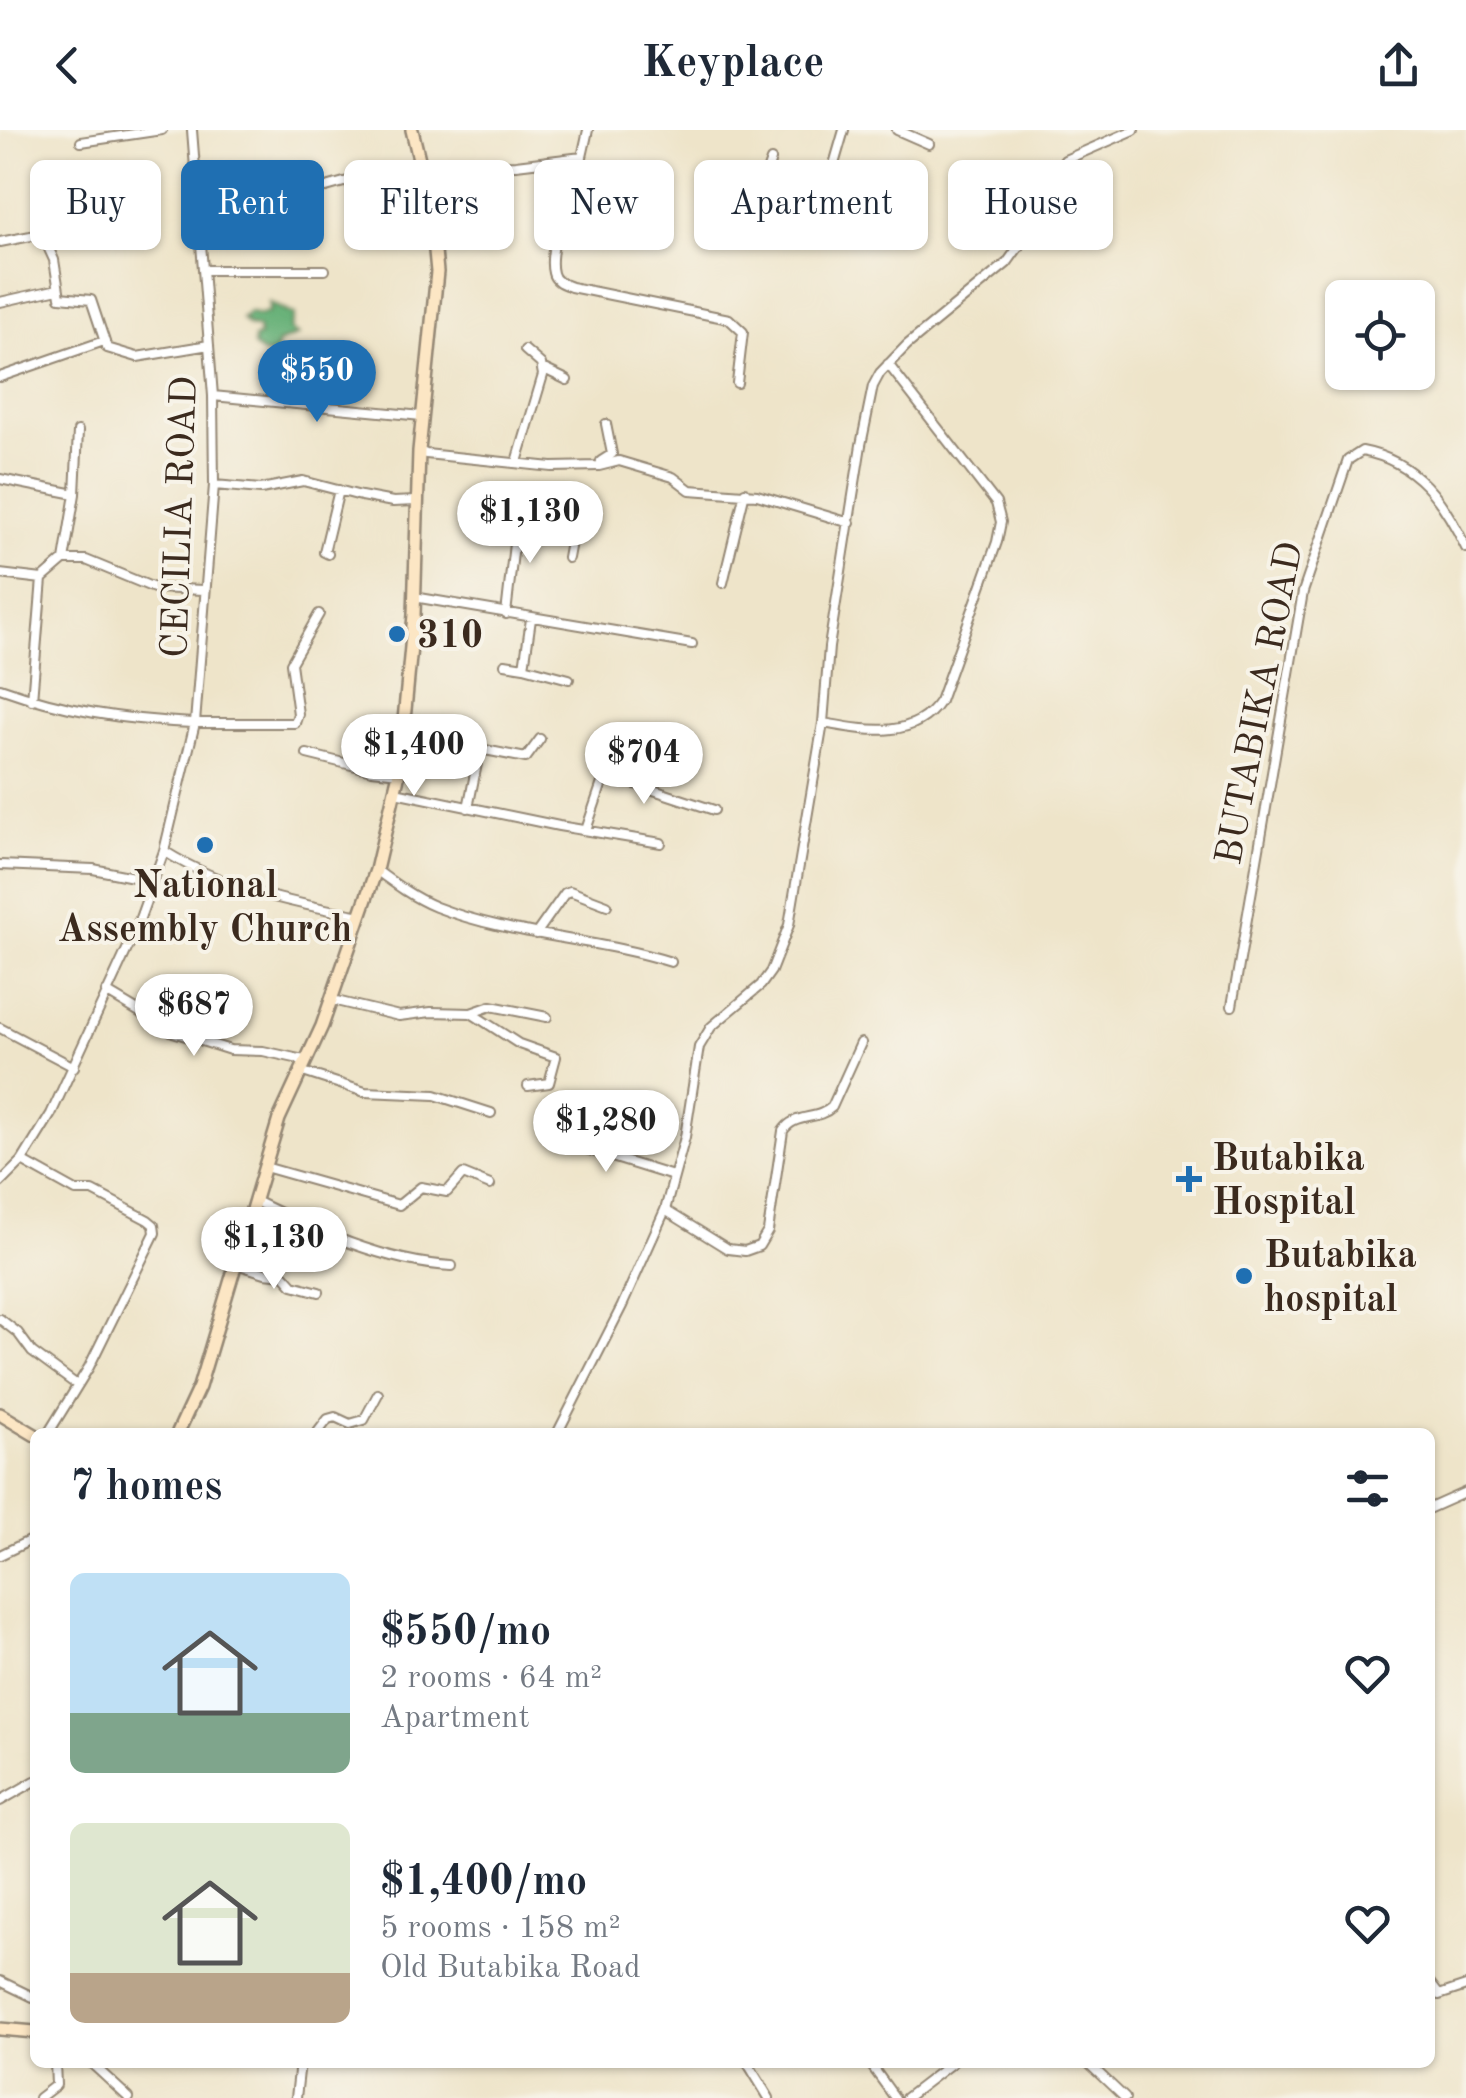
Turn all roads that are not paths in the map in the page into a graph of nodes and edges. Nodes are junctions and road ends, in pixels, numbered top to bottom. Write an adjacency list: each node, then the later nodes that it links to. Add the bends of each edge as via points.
1 (162, 130): 8 (street)
2 (192, 130): 11 (street, CECILIA ROAD)
3 (412, 130): 12 (main road)
4 (588, 130): 10 (street)
5 (844, 130): 13 (street)
6 (897, 130): 9 (street)
7 (1134, 130): 25 (street, via 1065,160 1007,263)
8 (81, 142)
9 (929, 144)
10 (582, 157): 14 (street); 29 (street, via 558,227 556,280 730,319 744,332)
11 (195, 160)
12 (420, 160)
13 (835, 160)
14 (514, 165)
15 (0, 242): 20 (street, via 40,235 54,260)
16 (203, 250): 18 (street, CECILIA ROAD)
17 (435, 250): 31 (main road)
18 (205, 270): 19 (street); 23 (street, CECILIA ROAD)
19 (325, 270)
20 (58, 289): 21 (street); 22 (street, via 60,297 91,300)
21 (0, 302)
22 (104, 341): 23 (street, via 136,357); 27 (street)
23 (209, 345): 30 (street, CECILIA ROAD)
24 (526, 350): 26 (street)
25 (888, 364): 43 (street, via 869,401); 62 (street, via 996,504 998,542 930,716 898,730)
26 (542, 368): 28 (street); 35 (street)
27 (0, 378)
28 (567, 380)
29 (737, 383)
30 (214, 396): 31 (street); 38 (street, CECILIA ROAD)
31 (422, 416): 34 (main road)
32 (606, 424): 36 (street, via 612,454)
33 (78, 431): 41 (street)
34 (419, 451): 35 (street); 42 (main road)
35 (516, 462): 36 (street)
36 (592, 466): 40 (street, via 619,461 673,477 690,490)
37 (0, 478): 41 (street)
38 (214, 486): 39 (street, via 303,481); 51 (street, CECILIA ROAD)
39 (339, 490): 42 (street); 45 (street)
40 (745, 492): 43 (street); 50 (street)
41 (74, 494): 47 (street)
42 (416, 501): 52 (main road)
43 (850, 522): 62 (street)
44 (1466, 548): 82 (street, BUTABIKA ROAD, via 1419,477 1374,454 1348,460 1304,592)
45 (328, 554)
46 (568, 558): 54 (street, via 574,526 524,513 514,535)
47 (64, 560): 49 (street); 51 (street, via 86,560 154,588)
48 (0, 574): 49 (street)
49 (42, 579): 61 (street)
50 (723, 583)
51 (204, 590): 63 (street, CECILIA ROAD)
52 (414, 598): 54 (street); 66 (main road)
53 (319, 614): 63 (street, via 290,663 295,723)
54 (506, 614): 55 (street)
55 (531, 619): 56 (street); 58 (street)
56 (692, 644)
57 (505, 664): 58 (street)
58 (524, 668): 60 (street, via 564,677)
59 (0, 688): 61 (street)
60 (555, 691)
61 (32, 700): 63 (street, via 112,718)
62 (822, 722): 94 (street, via 789,925 761,985 711,1026 699,1047)
63 (194, 723): 72 (street, CECILIA ROAD)
64 (540, 739): 68 (street, via 526,758 478,754)
65 (307, 754): 66 (street)
66 (399, 773): 67 (main road)
67 (395, 792): 68 (street); 74 (main road)
68 (468, 808): 70 (street)
69 (714, 810): 70 (street, via 605,774)
70 (586, 830): 71 (street)
71 (661, 842)
72 (164, 851): 75 (street, CECILIA ROAD); 77 (street, via 244,888)
73 (0, 864): 75 (street)
74 (376, 870): 77 (main road); 78 (street, via 435,906)
75 (154, 880): 80 (street, CECILIA ROAD)
76 (607, 905): 78 (street, via 565,893)
77 (361, 916): 81 (main road)
78 (536, 934): 79 (street)
79 (671, 962)
80 (106, 992): 87 (street, via 173,1032); 88 (street, CECILIA ROAD)
81 (332, 1000): 83 (street, via 399,1016); 87 (main road)
82 (1232, 1006)
83 (471, 1013): 84 (street, via 491,1006); 89 (street, via 519,1044 556,1057 550,1084)
84 (547, 1016)
85 (0, 1028): 88 (street)
86 (861, 1042): 100 (street, via 832,1107 792,1120 783,1132 768,1232 759,1246 728,1249)
87 (302, 1065): 90 (street, via 365,1092 435,1095); 93 (main road)
88 (74, 1067): 92 (street, CECILIA ROAD)
89 (528, 1086)
90 (492, 1113)
91 (556, 1135): 94 (street)
92 (22, 1161): 96 (street, CECILIA ROAD); 98 (street, via 76,1192)
93 (264, 1167): 97 (street, via 399,1205 421,1187 447,1192 462,1174); 99 (main road)
94 (673, 1176): 100 (street)
95 (99, 1179): 98 (street)
96 (0, 1184)
97 (490, 1185)
98 (93, 1191): 105 (street, via 148,1220 156,1233)
99 (255, 1200): 101 (main road); 102 (street, via 342,1240)
100 (665, 1210): 111 (street)
101 (236, 1264): 103 (street, via 284,1275); 109 (main road)
102 (452, 1266)
103 (318, 1292)
104 (0, 1319): 105 (street)
105 (77, 1385): 108 (street)
106 (378, 1394): 110 (street, via 364,1420 335,1416)
107 (0, 1414): 112 (main road)
108 (51, 1428)
109 (180, 1428)
110 (321, 1428)
111 (560, 1428)
112 (30, 1432)
113 (1466, 1492): 114 (street)
114 (1435, 1506)
115 (30, 1540): 116 (street)
116 (0, 1555)
117 (30, 1784): 118 (street)
118 (0, 1802)
119 (0, 1981): 122 (street)
120 (1466, 1986): 121 (street)
121 (1435, 1992)
122 (30, 1996)
123 (0, 2030): 124 (main road)
124 (30, 2032)
125 (55, 2068): 132 (street, via 56,2086)
126 (96, 2068): 133 (street)
127 (299, 2068): 134 (street)
128 (750, 2068): 135 (street)
129 (873, 2068): 136 (street)
130 (945, 2068): 137 (street)
131 (1093, 2068): 138 (street)
132 (39, 2098)
133 (128, 2098)
134 (296, 2098)
135 (768, 2098)
136 (895, 2098)
137 (906, 2098)
138 (1125, 2098)

